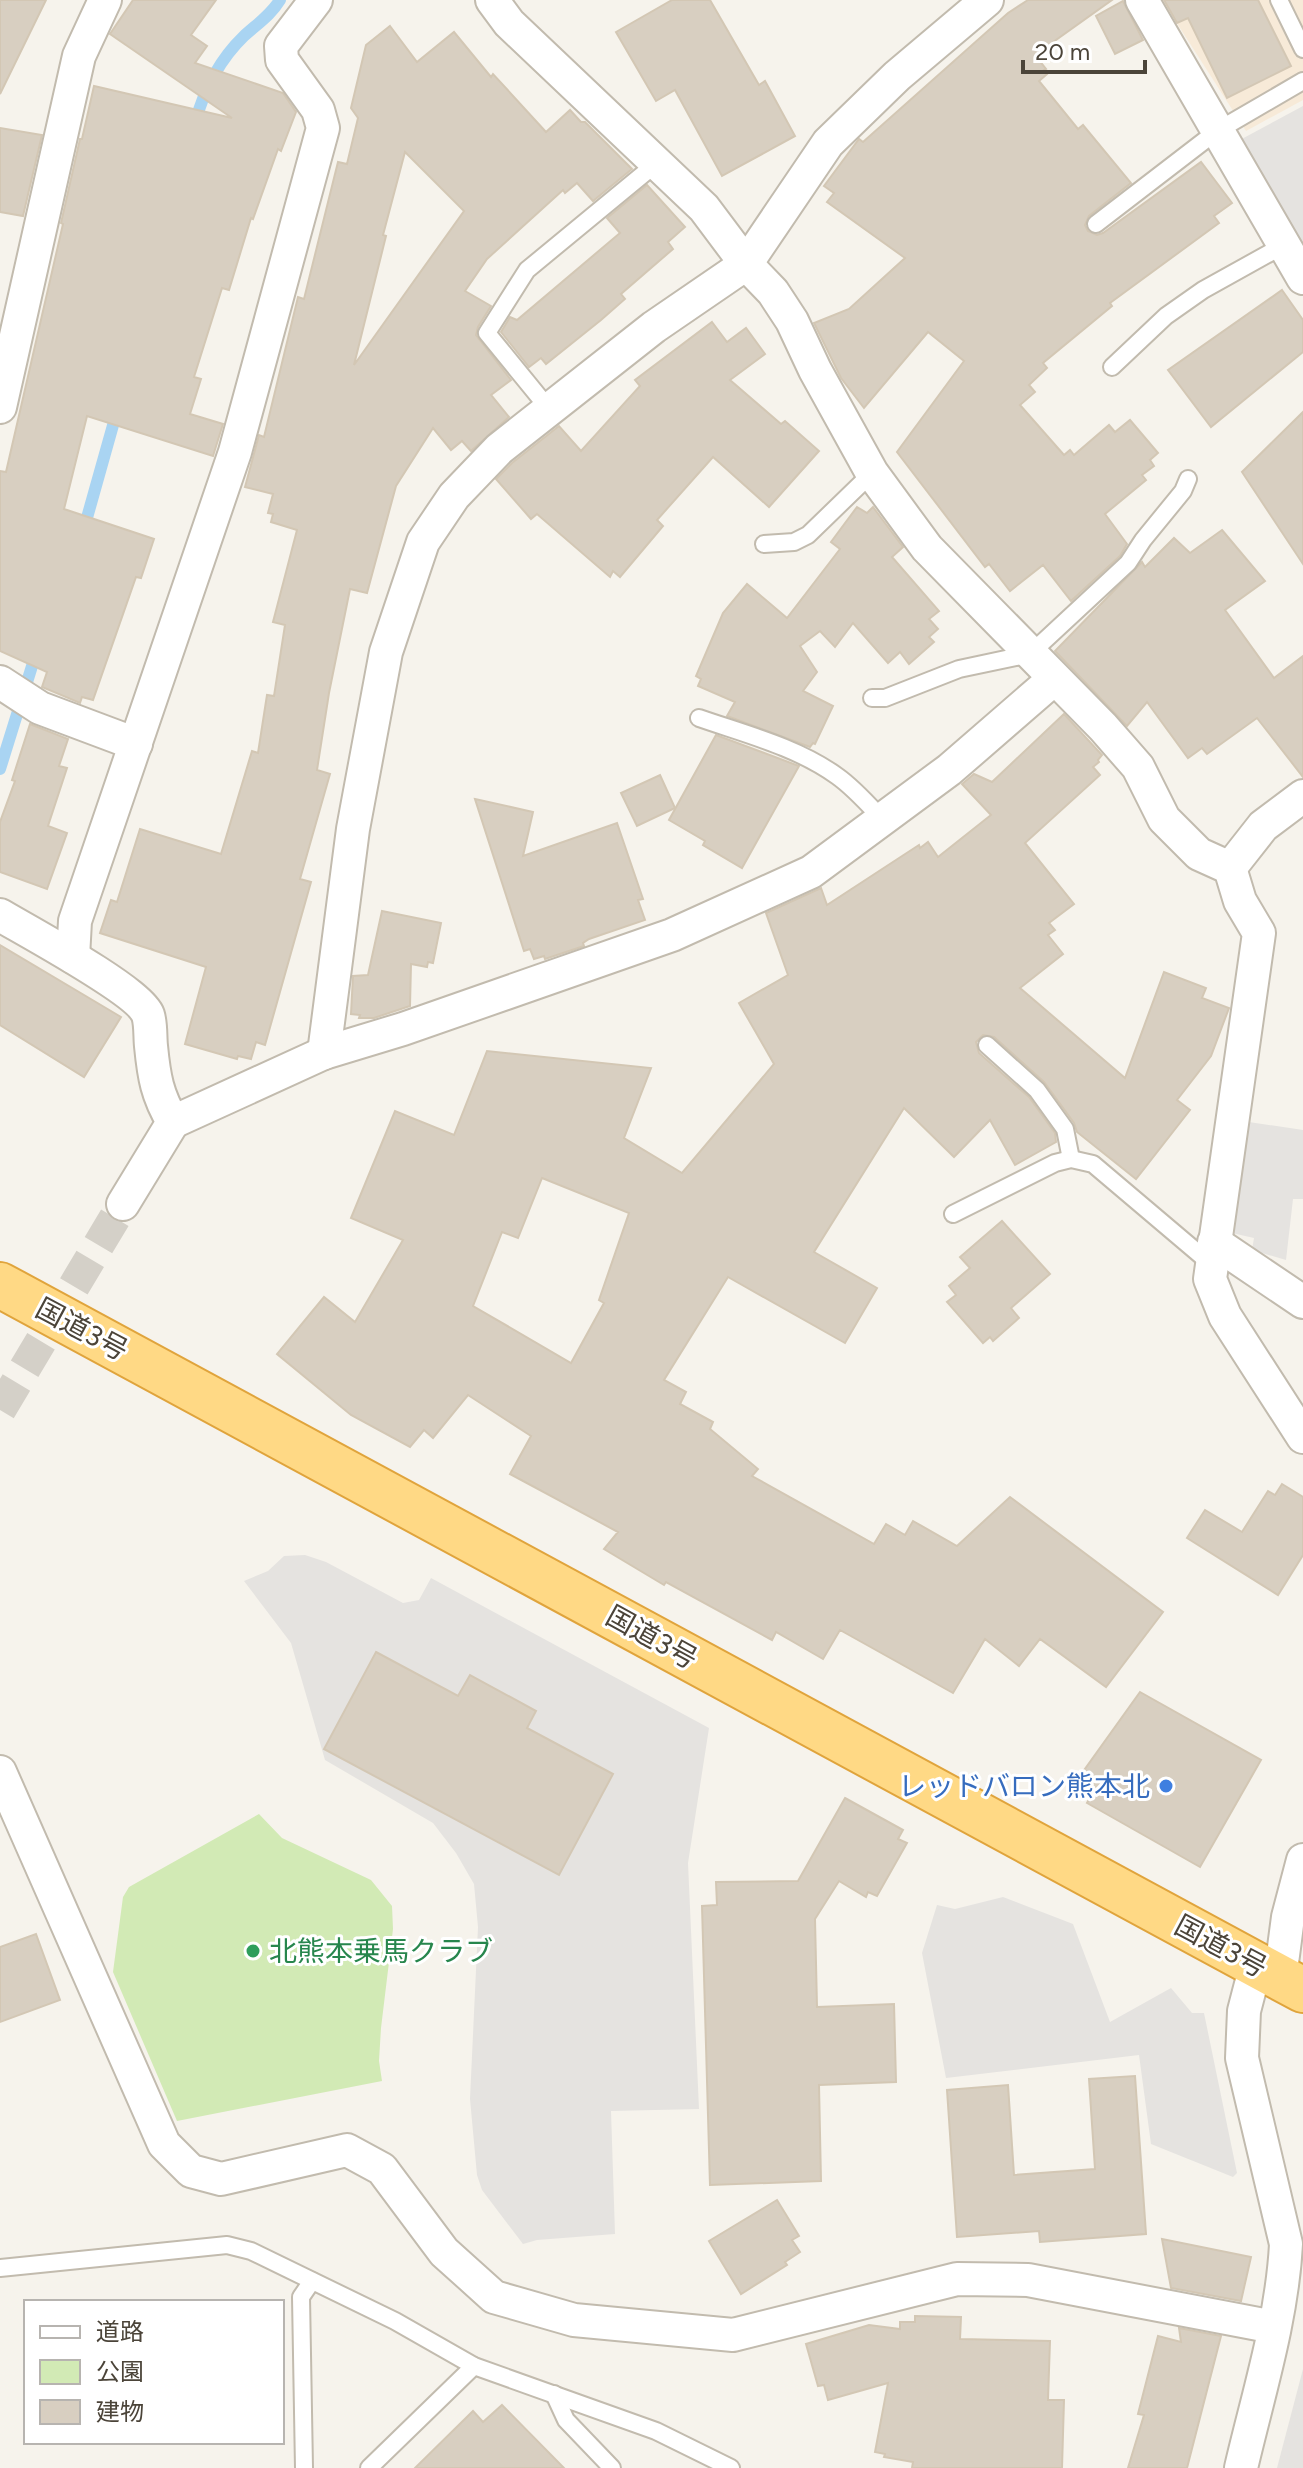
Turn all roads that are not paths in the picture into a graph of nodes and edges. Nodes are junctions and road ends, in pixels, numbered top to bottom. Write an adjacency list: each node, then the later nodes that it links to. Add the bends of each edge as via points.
1 (105, 0): 16 (street, via 79,56)
2 (316, 0): 26 (street, via 281,46 282,60 318,110 323,128 235,452)
3 (492, 0): 10 (street, via 509,23)
4 (987, 0): 13 (street, via 828,143)
5 (1142, 0): 9 (street)
6 (1279, 0): 7 (lane)
7 (1303, 49)
8 (1303, 81): 9 (lane)
9 (1217, 131): 11 (lane); 12 (street)
10 (658, 162): 13 (street, via 704,208); 17 (lane, via 527,270 487,333)
11 (1096, 224)
12 (1284, 245): 14 (street); 15 (lane, via 1166,316)
13 (746, 264): 17 (street); 18 (street, via 792,321)
14 (1303, 278)
15 (1112, 367)
16 (0, 407)
17 (549, 409): 33 (street, via 499,449 454,496 423,542 386,652 353,829)
18 (872, 473): 20 (lane, via 808,535 794,542); 21 (street, via 927,548)
19 (1188, 479): 21 (lane, via 1128,563)
20 (764, 544)
21 (1030, 654): 22 (street); 24 (lane, via 959,669 885,698)
22 (1054, 679): 28 (street, via 949,770); 29 (street, via 1138,767 1164,819 1199,854)
23 (3, 684): 26 (street, via 40,708)
24 (872, 698)
25 (699, 718): 28 (lane, via 789,750 836,775)
26 (136, 744): 31 (street, via 75,921)
27 (1303, 796): 29 (street, via 1263,826)
28 (882, 819): 33 (street, via 811,872 672,935)
29 (1230, 868): 38 (street, via 1240,901 1259,933)
30 (0, 915): 31 (street)
31 (73, 957): 34 (street, via 148,1015 159,1099)
32 (987, 1045): 35 (lane, via 1037,1090 1065,1129)
33 (324, 1053): 34 (street)
34 (173, 1122): 36 (street)
35 (1071, 1159): 37 (lane); 38 (lane, via 1093,1164 1204,1258)
36 (123, 1204)
37 (953, 1214)
38 (1213, 1252): 40 (street); 41 (street, via 1210,1279 1225,1316)
39 (0, 1285): 44 (highway, 国道3号)
40 (1303, 1302)
41 (1303, 1437)
42 (0, 1772): 48 (street, via 164,2144 191,2171 221,2179 347,2150 382,2169 444,2252 494,2297 574,2320 733,2335 957,2279 1028,2280)
43 (1303, 1860): 44 (street)
44 (1279, 1977): 45 (street, via 1244,2011 1242,2058)
45 (1294, 2255): 48 (street, via 1284,2274)
46 (0, 2268): 47 (lane, via 227,2245)
47 (312, 2281): 49 (lane); 52 (lane, via 301,2297)
48 (1274, 2327): 55 (street)
49 (474, 2366): 50 (lane); 53 (lane)
50 (554, 2394): 51 (lane, via 656,2431); 54 (lane, via 566,2420)
51 (727, 2467)
52 (304, 2468)
53 (369, 2468)
54 (612, 2468)
55 (1241, 2468)

